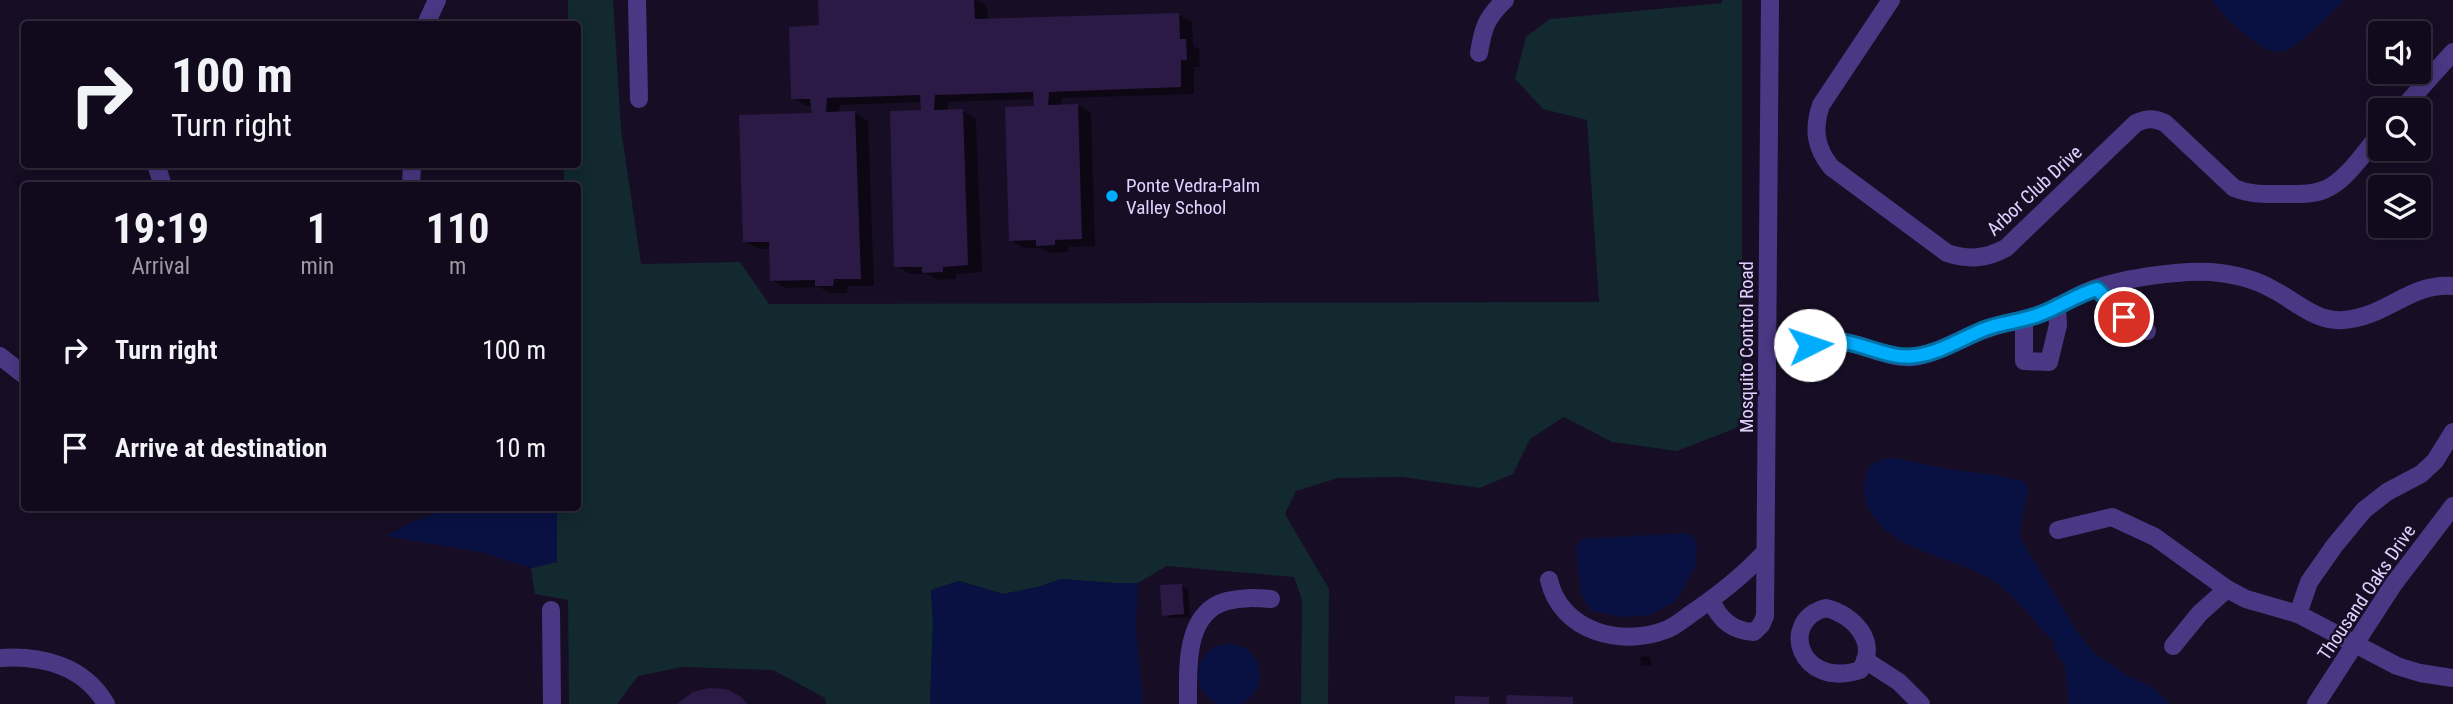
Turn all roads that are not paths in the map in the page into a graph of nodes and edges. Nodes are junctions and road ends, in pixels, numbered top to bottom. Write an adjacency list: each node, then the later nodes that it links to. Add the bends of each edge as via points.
1 (438, 0): 6 (street)
2 (637, 0): 10 (street)
3 (1505, 0): 8 (street, via 1483,29)
4 (1770, 0): 23 (street, Mosquito Control Road)
5 (1891, 0): 11 (street, Arbor Club Drive, via 1821,105 1816,140 1831,167 1947,253 1977,258 2006,248 2136,123 2147,119 2165,123 2234,188 2248,193 2327,189)
6 (428, 21)
7 (2453, 52): 9 (street)
8 (1479, 53)
9 (2412, 98)
10 (639, 99)
11 (2368, 147)
12 (2453, 286): 13 (street, via 2417,290 2381,311 2340,320 2311,313 2272,289 2233,275 2181,274)
13 (2097, 289): 14 (street); 16 (street, via 2124,317)
14 (2057, 306): 15 (street); 15 (street, via 2058,325 2049,362 2024,361)
15 (2024, 319): 17 (street, via 1911,357 1830,339)
16 (2147, 331)
17 (1806, 349)
18 (0, 356): 19 (street)
19 (21, 373)
20 (2453, 432): 29 (street, via 2428,468 2364,510 2309,582)
21 (2453, 506): 30 (street, Thousand Oaks Drive)
22 (2059, 530): 25 (street, via 2112,517 2155,537)
23 (1765, 552): 27 (street, via 1747,573); 27 (street, Mosquito Control Road, via 1765,616 1754,632 1730,626)
24 (1549, 580): 27 (street, via 1552,596 1582,626 1613,635 1637,636 1669,628)
25 (2227, 589): 29 (street); 31 (street)
26 (1271, 598): 37 (street, via 1224,601 1198,623 1191,646)
27 (1710, 600)
28 (551, 610): 36 (street)
29 (2298, 614): 30 (street)
30 (2355, 642): 34 (street, via 2397,666); 39 (street, Thousand Oaks Drive)
31 (2173, 646)
32 (0, 658): 35 (street, via 27,657 71,670 85,678)
33 (1865, 660): 38 (street, via 1899,682)
34 (2453, 678)
35 (106, 704)
36 (552, 704)
37 (1188, 704)
38 (1921, 704)
39 (2316, 704)

